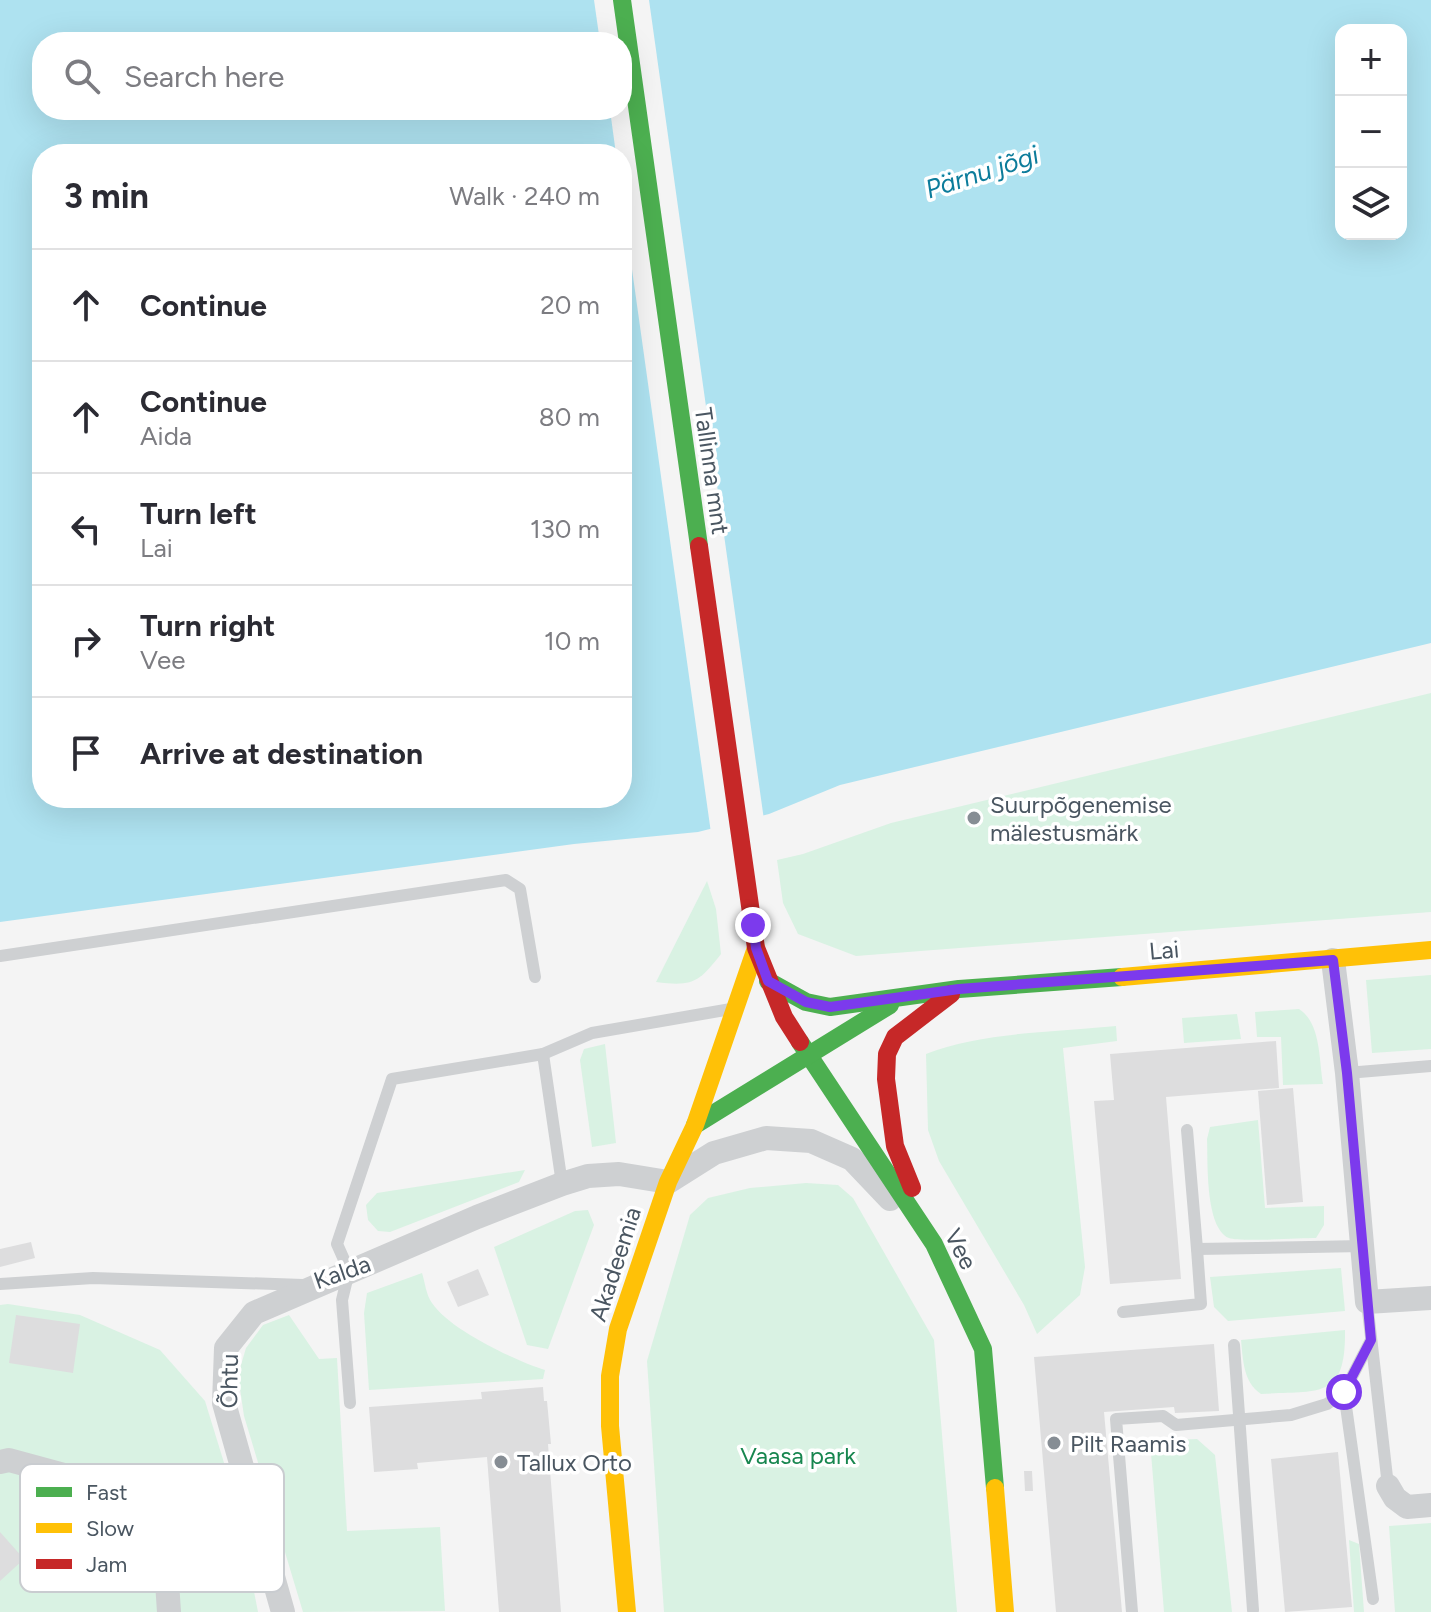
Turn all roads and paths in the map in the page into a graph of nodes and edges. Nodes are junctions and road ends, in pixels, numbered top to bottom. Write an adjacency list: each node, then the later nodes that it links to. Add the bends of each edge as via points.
1 (622, 0): 2 (main road, Tallinna mnt)
2 (626, 32)
3 (632, 71): 4 (main road, Tallinna mnt)
4 (756, 948): 9 (main road, Vee); 12 (main road, Akadeemia)
5 (1431, 950): 7 (main road, Lai)
6 (0, 956): 8 (lane, via 506,880 520,889)
7 (1333, 960): 10 (main road, Lai); 16 (street)
8 (535, 977)
9 (768, 981): 11 (main road, Lai, via 806,1002 830,1007); 14 (main road, Vee)
10 (959, 989): 11 (main road, Lai); 21 (main road, via 895,1037 887,1054 895,1146)
11 (901, 998): 14 (main road, Lai)
12 (734, 1009): 13 (lane, via 592,1033); 17 (main road, Akadeemia)
13 (543, 1054): 20 (lane); 24 (lane, via 392,1079 337,1244)
14 (806, 1054): 17 (main road, Lai); 21 (main road, Vee)
15 (1431, 1066): 16 (lane)
16 (1347, 1073): 22 (street)
17 (695, 1125): 19 (main road, Akadeemia)
18 (1187, 1130): 23 (lane)
19 (668, 1182): 20 (street, Kalda, via 619,1174); 21 (street, via 727,1149 766,1138 811,1141 852,1159); 46 (main road, Akadeemia, via 618,1329 610,1376)
20 (562, 1184): 24 (street, Kalda)
21 (934, 1244): 47 (main road, Vee, via 983,1349)
22 (1363, 1246): 23 (lane); 28 (street)
23 (1197, 1249): 29 (lane, via 1201,1304)
24 (349, 1271): 26 (street, Kalda); 33 (lane, via 342,1300)
25 (0, 1284): 26 (lane, Kalda, via 93,1278)
26 (315, 1285): 37 (street, Õhtu, via 254,1313 226,1348 224,1403)
27 (1431, 1298): 28 (street)
28 (1367, 1302): 30 (lane)
29 (1123, 1312)
30 (1371, 1340): 32 (lane); 38 (lane)
31 (1234, 1345): 34 (lane)
32 (1344, 1392): 34 (lane, via 1327,1404 1291,1415); 42 (lane)
33 (350, 1403)
34 (1238, 1418): 43 (lane); 48 (lane, via 1176,1425 1163,1416 1116,1419)
35 (0, 1462): 36 (street)
36 (24, 1464)
37 (241, 1464)
38 (1388, 1486): 39 (street, via 1395,1498)
39 (1419, 1506)
40 (168, 1592): 44 (street)
41 (277, 1592): 45 (street, Õhtu)
42 (1373, 1599)
43 (1253, 1610)
44 (169, 1612)
45 (283, 1612)
46 (627, 1612)
47 (1005, 1612)
48 (1132, 1612)

